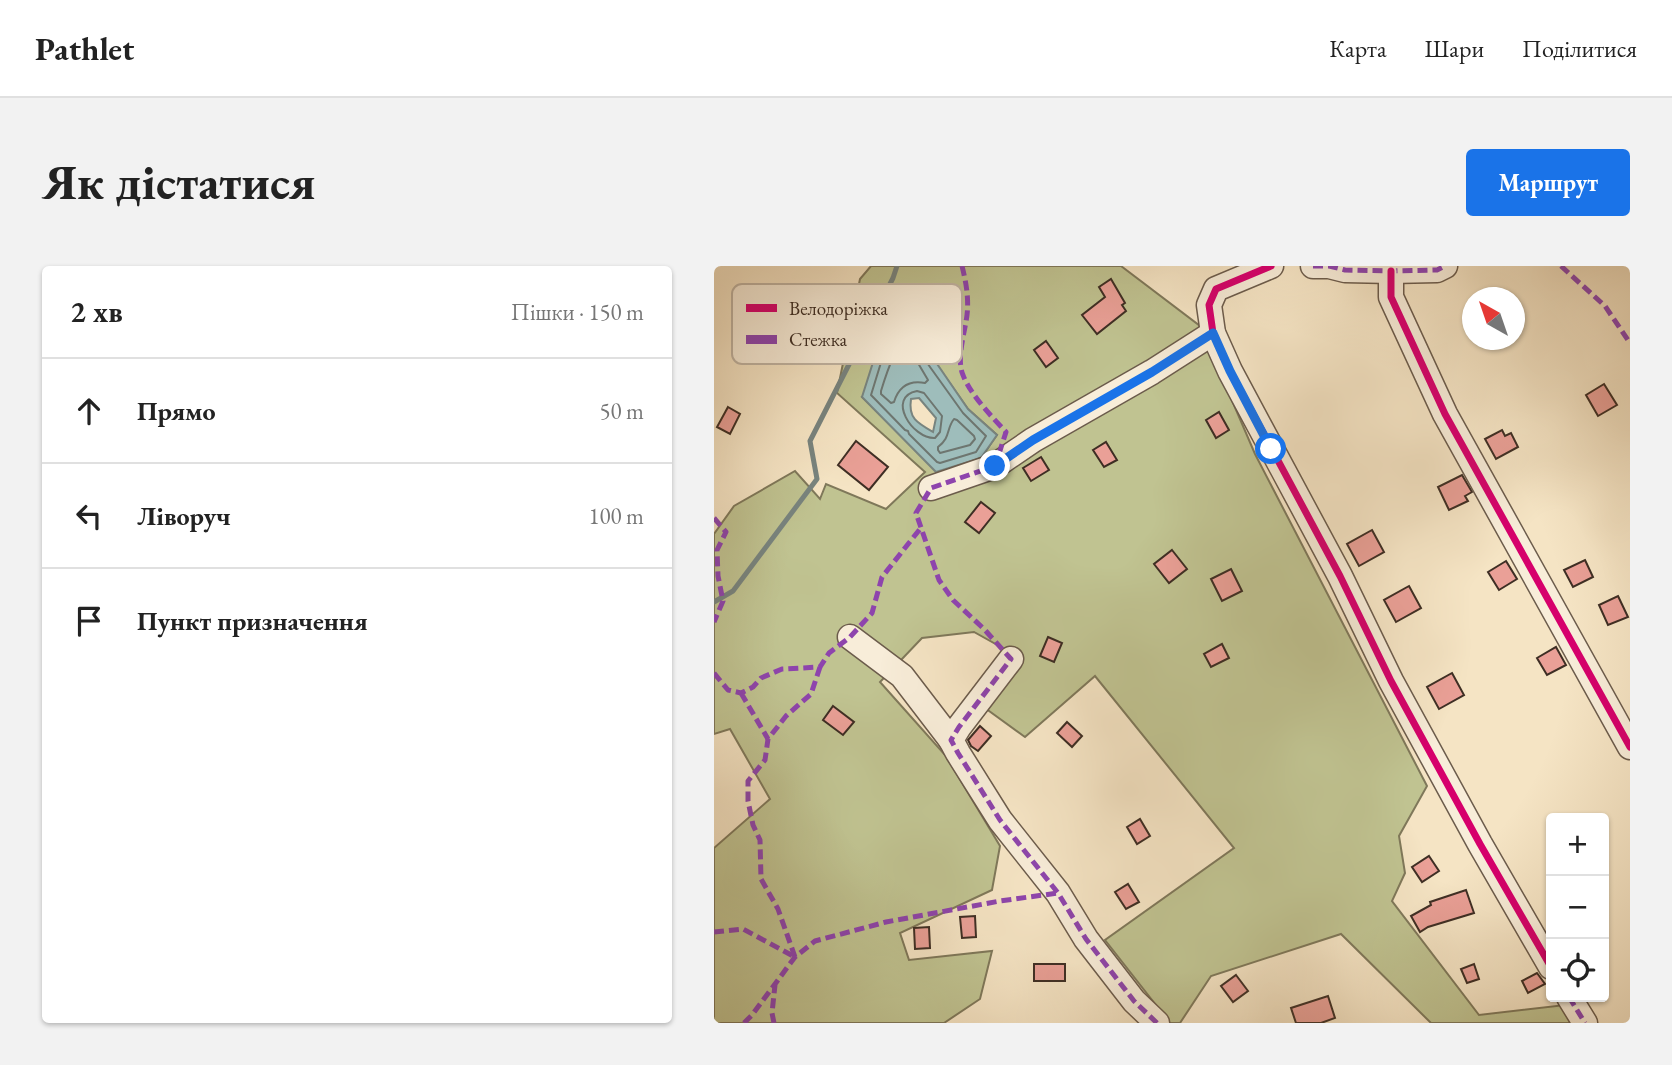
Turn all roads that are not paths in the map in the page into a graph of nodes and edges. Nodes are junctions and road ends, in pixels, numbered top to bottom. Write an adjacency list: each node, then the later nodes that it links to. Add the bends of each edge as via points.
1 (1271, 266): 6 (street, via 1216,289 1209,306)
2 (1313, 266): 4 (street)
3 (1446, 266): 5 (street)
4 (1345, 268): 5 (street)
5 (1391, 271): 11 (street, via 1391,297 1445,414)
6 (1213, 333): 7 (street, via 995,466); 12 (street, via 1391,681)
7 (931, 488)
8 (850, 637): 10 (street, via 902,676)
9 (1010, 659): 10 (street)
10 (951, 740): 14 (street, via 1000,820 1058,893 1086,939)
11 (1630, 747)
12 (1546, 958)
13 (1572, 1002): 15 (street)
14 (1157, 1023)
15 (1585, 1023)

